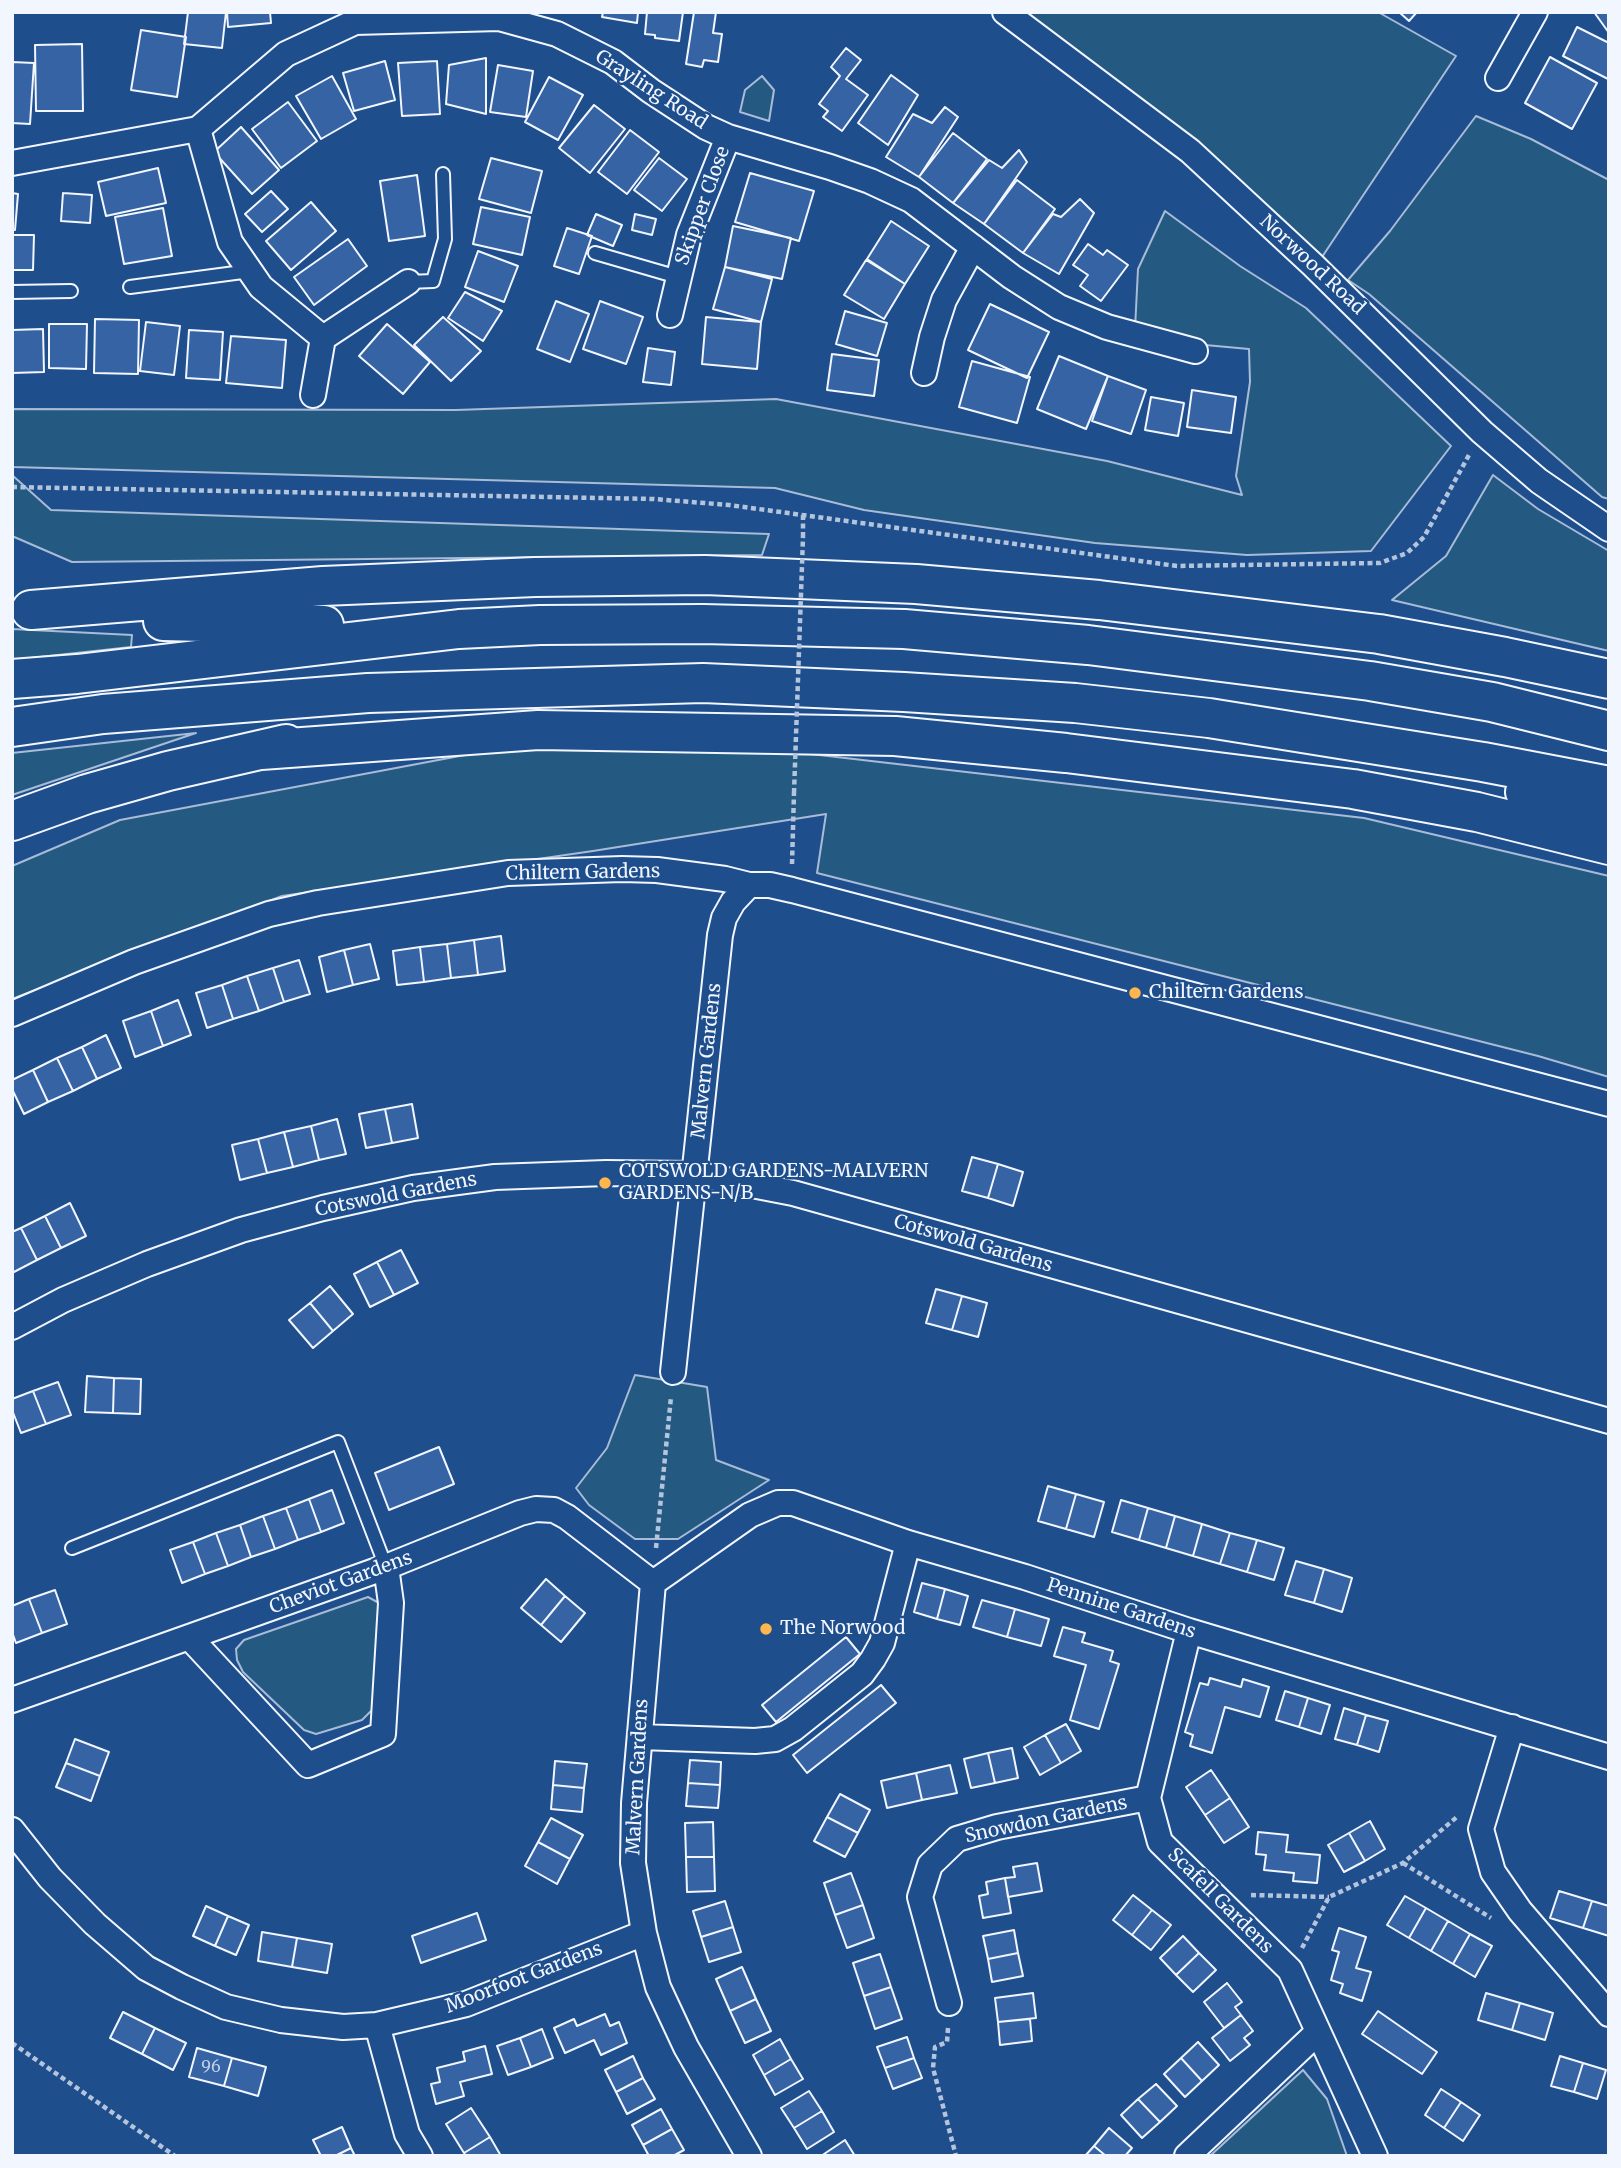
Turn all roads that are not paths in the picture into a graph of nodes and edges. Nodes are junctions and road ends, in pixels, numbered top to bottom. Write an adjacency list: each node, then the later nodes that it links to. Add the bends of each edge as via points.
1 (1005, 12): 22 (street, Norwood Road, via 1190,151 1482,432 1539,481)
2 (1535, 12): 4 (street)
3 (499, 15): 5 (street, Grayling Road, via 355,22 286,54); 6 (street, Grayling Road, via 557,34 613,62 706,127)
4 (1498, 78)
5 (198, 129): 7 (street); 11 (street, via 230,242)
6 (728, 137): 9 (street, Grayling Road, via 870,181 911,200); 12 (street, Skipper Close, via 689,234)
7 (12, 163)
8 (443, 174): 13 (lane, via 445,239 433,281)
9 (973, 247): 19 (street, Grayling Road, via 1059,307 1107,327); 20 (street, via 944,300)
10 (595, 253): 12 (lane)
11 (250, 271): 14 (lane); 18 (street, via 261,287)
12 (678, 277): 17 (street, Skipper Close)
13 (408, 282): 18 (street)
14 (130, 287)
15 (71, 291): 16 (lane)
16 (12, 292)
17 (670, 315)
18 (323, 338): 21 (street)
19 (1195, 351)
20 (924, 373)
21 (313, 395)
22 (1609, 529)
23 (22, 607): 24 (highway, via 116,619); 26 (highway, via 323,586 535,578 705,575 916,584 1100,600 1379,634)
24 (459, 629): 25 (highway); 28 (highway, via 703,624 904,629 1202,659)
25 (12, 679)
26 (1609, 679)
27 (537, 687): 30 (highway, via 328,696 103,714); 32 (highway, via 703,683 1009,699 1209,719); 33 (highway)
28 (1492, 702): 29 (highway); 31 (highway)
29 (1609, 705)
30 (12, 727)
31 (1609, 731)
32 (1359, 742): 34 (highway); 35 (highway)
33 (261, 750): 36 (highway, via 87,794); 37 (highway, via 538,730 895,736 1353,789 1477,812)
34 (1609, 786)
35 (1609, 818)
36 (12, 821)
37 (1609, 845)
38 (749, 885): 39 (street, Chiltern Gardens, via 657,870 508,873 318,903 269,914 172,948); 40 (street, Chiltern Gardens, via 770,884); 41 (street, Malvern Gardens, via 733,902 720,935)
39 (12, 1014)
40 (1609, 1104)
41 (695, 1174): 42 (street, Cotswold Gardens, via 495,1177 413,1188 323,1208 241,1230 147,1264); 43 (street, Malvern Gardens); 44 (street, Cotswold Gardens, via 793,1193)
42 (12, 1327)
43 (673, 1372)
44 (1609, 1421)
45 (908, 1544): 48 (street, Pennine Gardens, via 793,1503 778,1503 750,1515); 49 (street, Pennine Gardens); 53 (street, via 882,1643 873,1659 862,1674 793,1729 775,1739 755,1741)
46 (72, 1548): 47 (lane, via 338,1442)
47 (386, 1567): 48 (street, Cheviot Gardens, via 520,1513 554,1510); 50 (street, Cheviot Gardens); 50 (street, via 391,1603 383,1734 308,1765)
48 (653, 1583): 53 (street, Malvern Gardens)
49 (1189, 1631): 52 (street, Pennine Gardens); 55 (street, Scafell Gardens)
50 (190, 1638): 51 (street, Cheviot Gardens)
51 (12, 1700)
52 (1512, 1727): 54 (street, Pennine Gardens); 59 (street, via 1480,1829 1493,1872 1520,1911)
53 (640, 1737): 57 (street, Malvern Gardens, via 633,1863)
54 (1609, 1756)
55 (1148, 1798): 58 (street, Snowdon Gardens, via 957,1839 930,1865 920,1897); 61 (street, Scafell Gardens, via 1160,1842 1290,1970)
56 (12, 1830): 60 (street, Moorfoot Gardens, via 94,1924 146,1968 226,2007 281,2020)
57 (643, 1933): 60 (street, Moorfoot Gardens, via 466,2004); 63 (street, Malvern Gardens, via 658,1987 686,2047)
58 (949, 2003)
59 (1609, 2014)
60 (377, 2025): 62 (street, via 407,2134)
61 (1318, 2032): 64 (street); 65 (street, Scafell Gardens)
62 (420, 2156)
63 (749, 2156)
64 (1186, 2156)
65 (1375, 2156)

